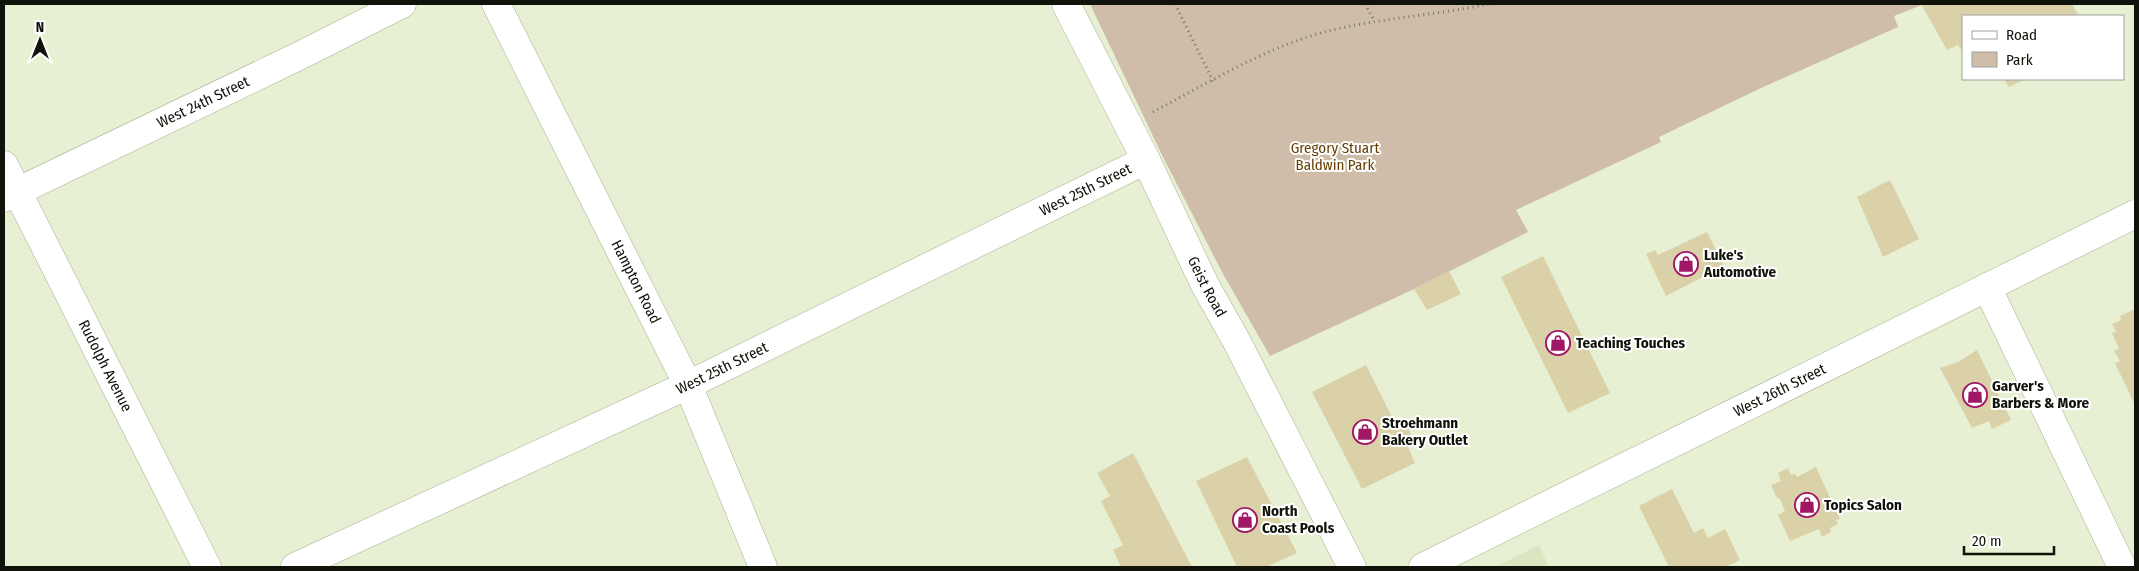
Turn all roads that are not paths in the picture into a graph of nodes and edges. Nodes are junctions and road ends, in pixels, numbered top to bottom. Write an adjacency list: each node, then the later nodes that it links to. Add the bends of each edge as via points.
1 (402, 4): 6 (street, West 24th Street)
2 (496, 4): 9 (street, Hampton Road)
3 (1066, 4): 4 (street, Geist Road)
4 (1146, 160): 9 (street, West 25th Street); 13 (street, Geist Road, via 1205,285)
5 (4, 166): 6 (street, Rudolph Avenue)
6 (10, 195): 10 (street, Rudolph Avenue)
7 (2135, 214): 8 (street, West 26th Street)
8 (1987, 287): 14 (street, West 26th Street); 15 (street)
9 (688, 385): 11 (street, West 25th Street); 12 (street, Hampton Road)
10 (206, 567)
11 (295, 567)
12 (763, 567)
13 (1352, 567)
14 (1423, 567)
15 (2122, 567)

